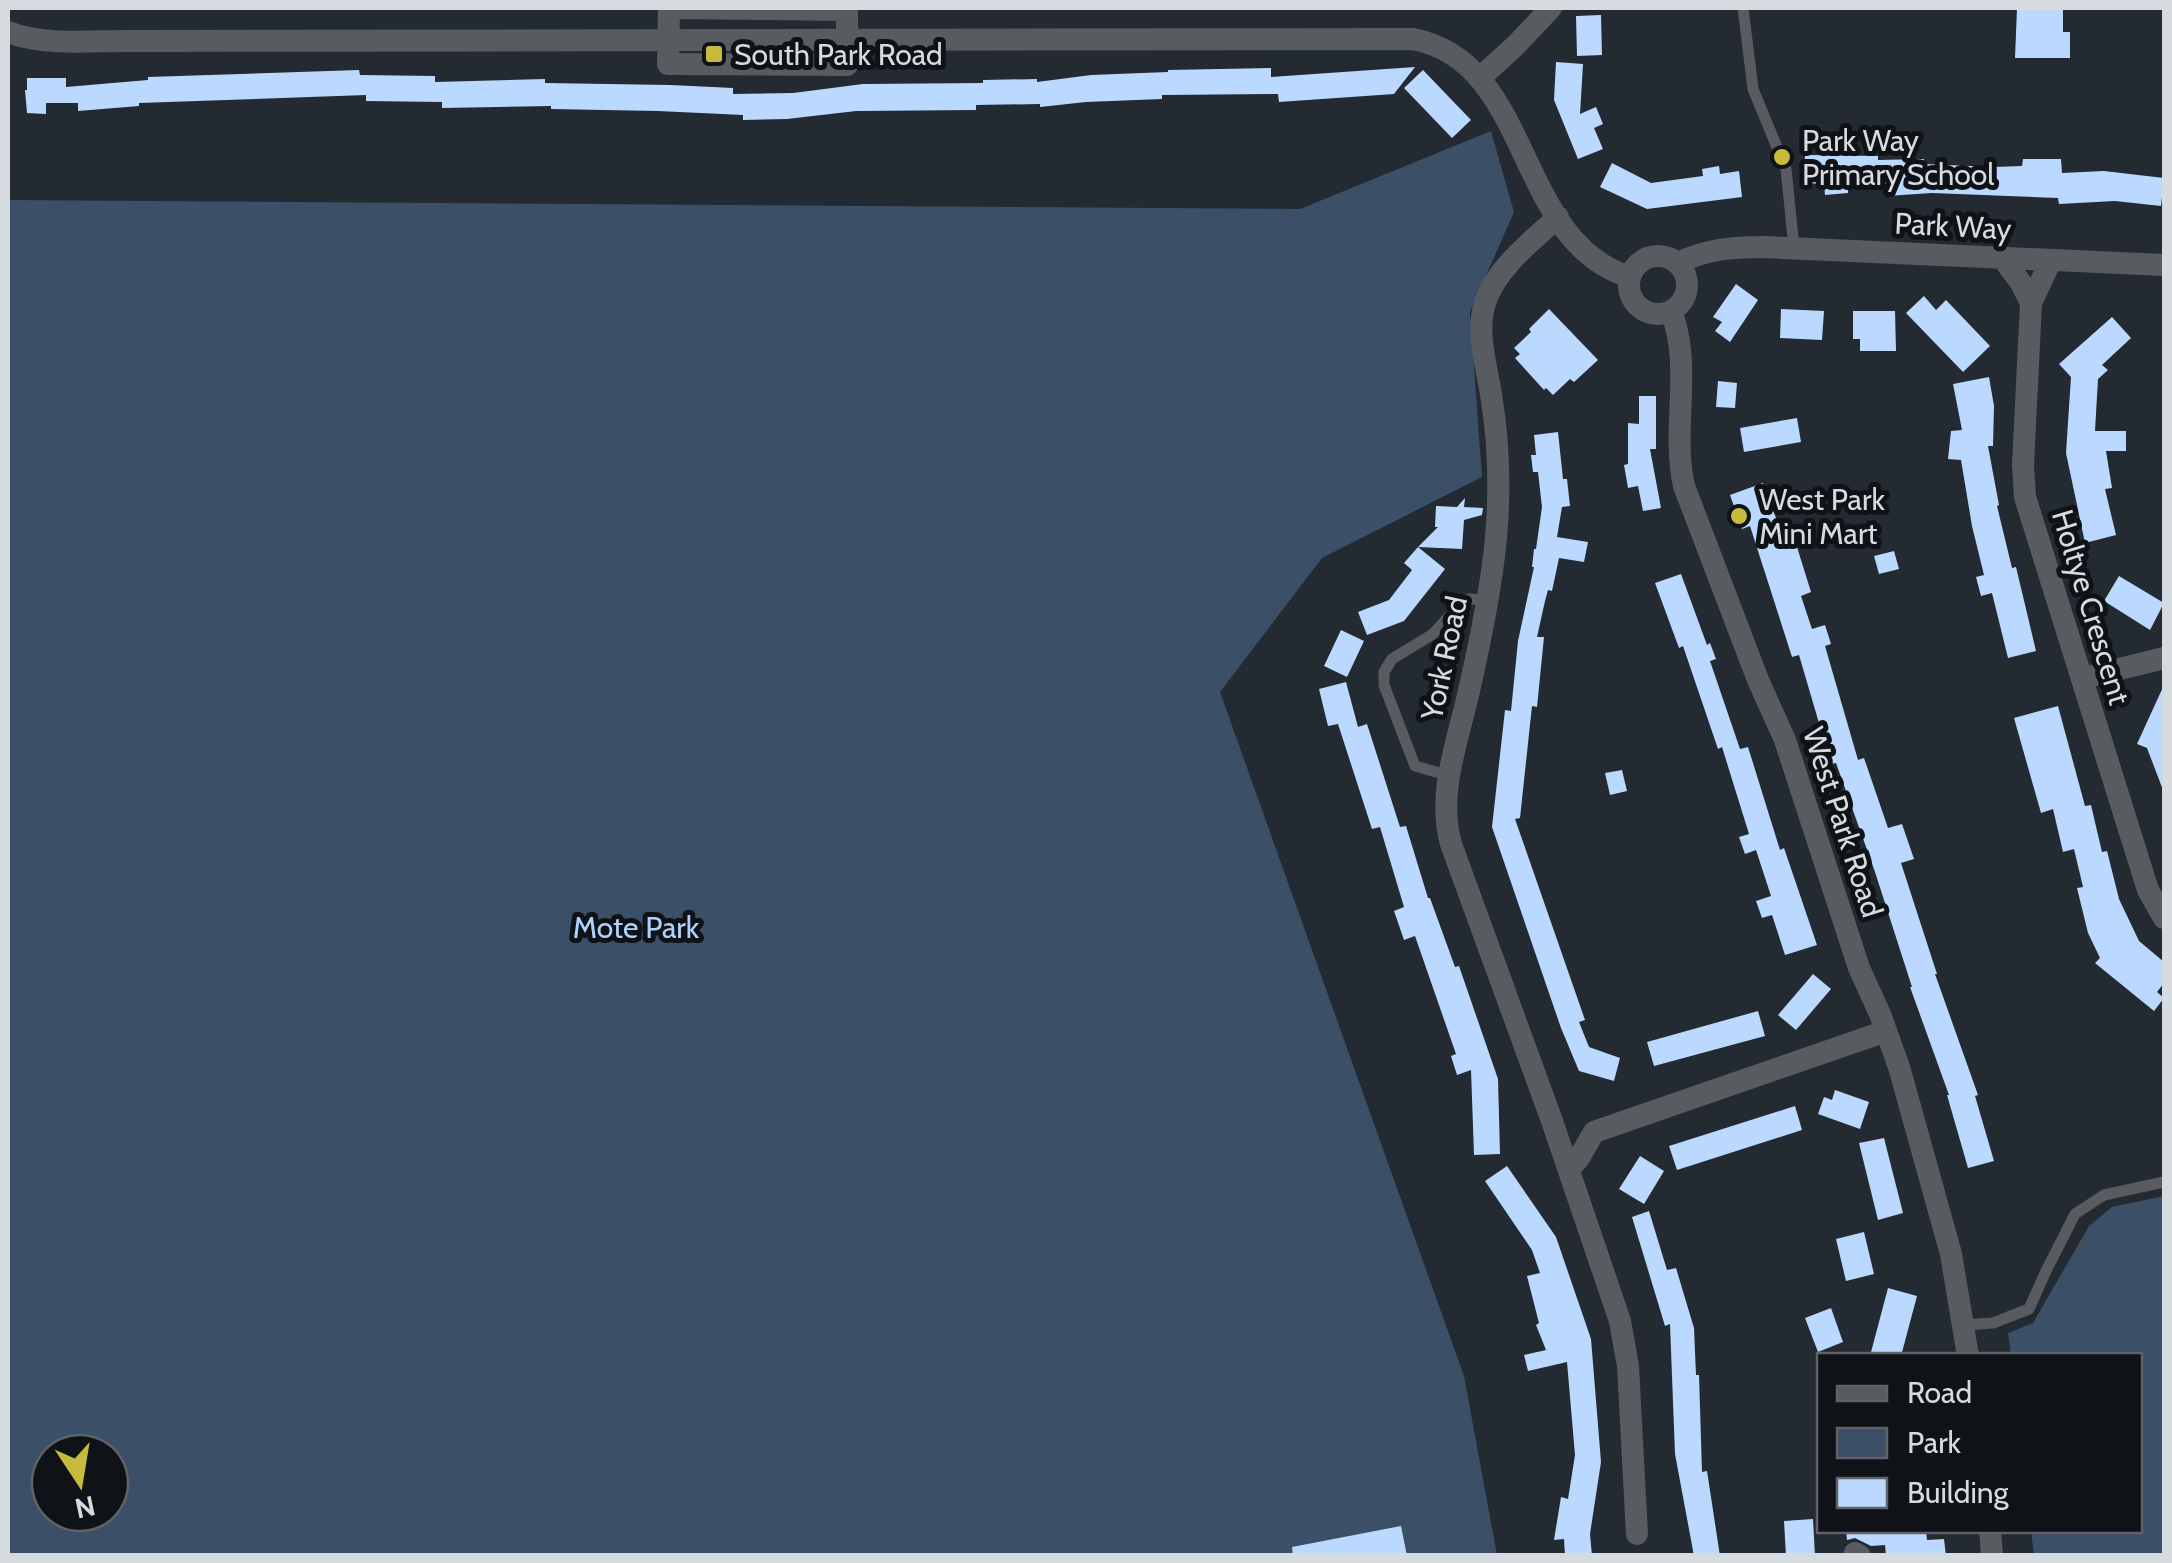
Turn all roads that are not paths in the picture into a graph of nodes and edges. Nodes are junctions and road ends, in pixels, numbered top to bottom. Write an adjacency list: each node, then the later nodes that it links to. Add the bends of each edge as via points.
1 (1551, 8): 4 (street)
2 (1743, 8): 6 (lane, via 1753,89 1786,169)
3 (8, 32): 4 (street, via 56,40 1413,38 1446,48)
4 (1481, 77): 5 (street)
5 (1558, 217): 11 (street, via 1598,264); 14 (street, York Road, via 1506,268 1483,312 1499,488)
6 (1794, 248): 7 (street, Park Way); 9 (street, Park Way, via 1738,247)
7 (2004, 259): 8 (street, Park Way); 12 (street)
8 (2051, 260): 10 (street, Park Way); 12 (street, Holtye Crescent)
9 (1678, 263): 11 (street, via 1652,256); 13 (street, via 1686,289)
10 (2164, 265)
11 (1630, 277): 13 (street, via 1639,307 1654,314)
12 (2030, 303): 16 (street, Holtye Crescent, via 2023,483)
13 (1671, 311): 19 (street, West Park Road, via 1682,351 1678,436 1684,486 1785,740)
14 (1488, 600): 17 (street, York Road); 17 (lane, via 1461,603 1384,672 1415,766)
15 (2164, 658): 16 (street)
16 (2084, 678): 18 (street, Holtye Crescent, via 2148,890)
17 (1450, 776): 20 (street, York Road, via 1445,813 1451,844)
18 (2164, 918)
19 (1886, 1032): 21 (street); 24 (street, West Park Road, via 1951,1254)
20 (1552, 1122): 21 (street, via 1567,1120); 22 (street, York Road)
21 (1594, 1132): 22 (street)
22 (1568, 1169): 26 (street, York Road, via 1624,1341)
23 (2164, 1182): 24 (lane, via 2104,1195 2075,1214 2029,1309)
24 (1964, 1326): 25 (street, West Park Road)
25 (1968, 1353)
26 (1637, 1534)

